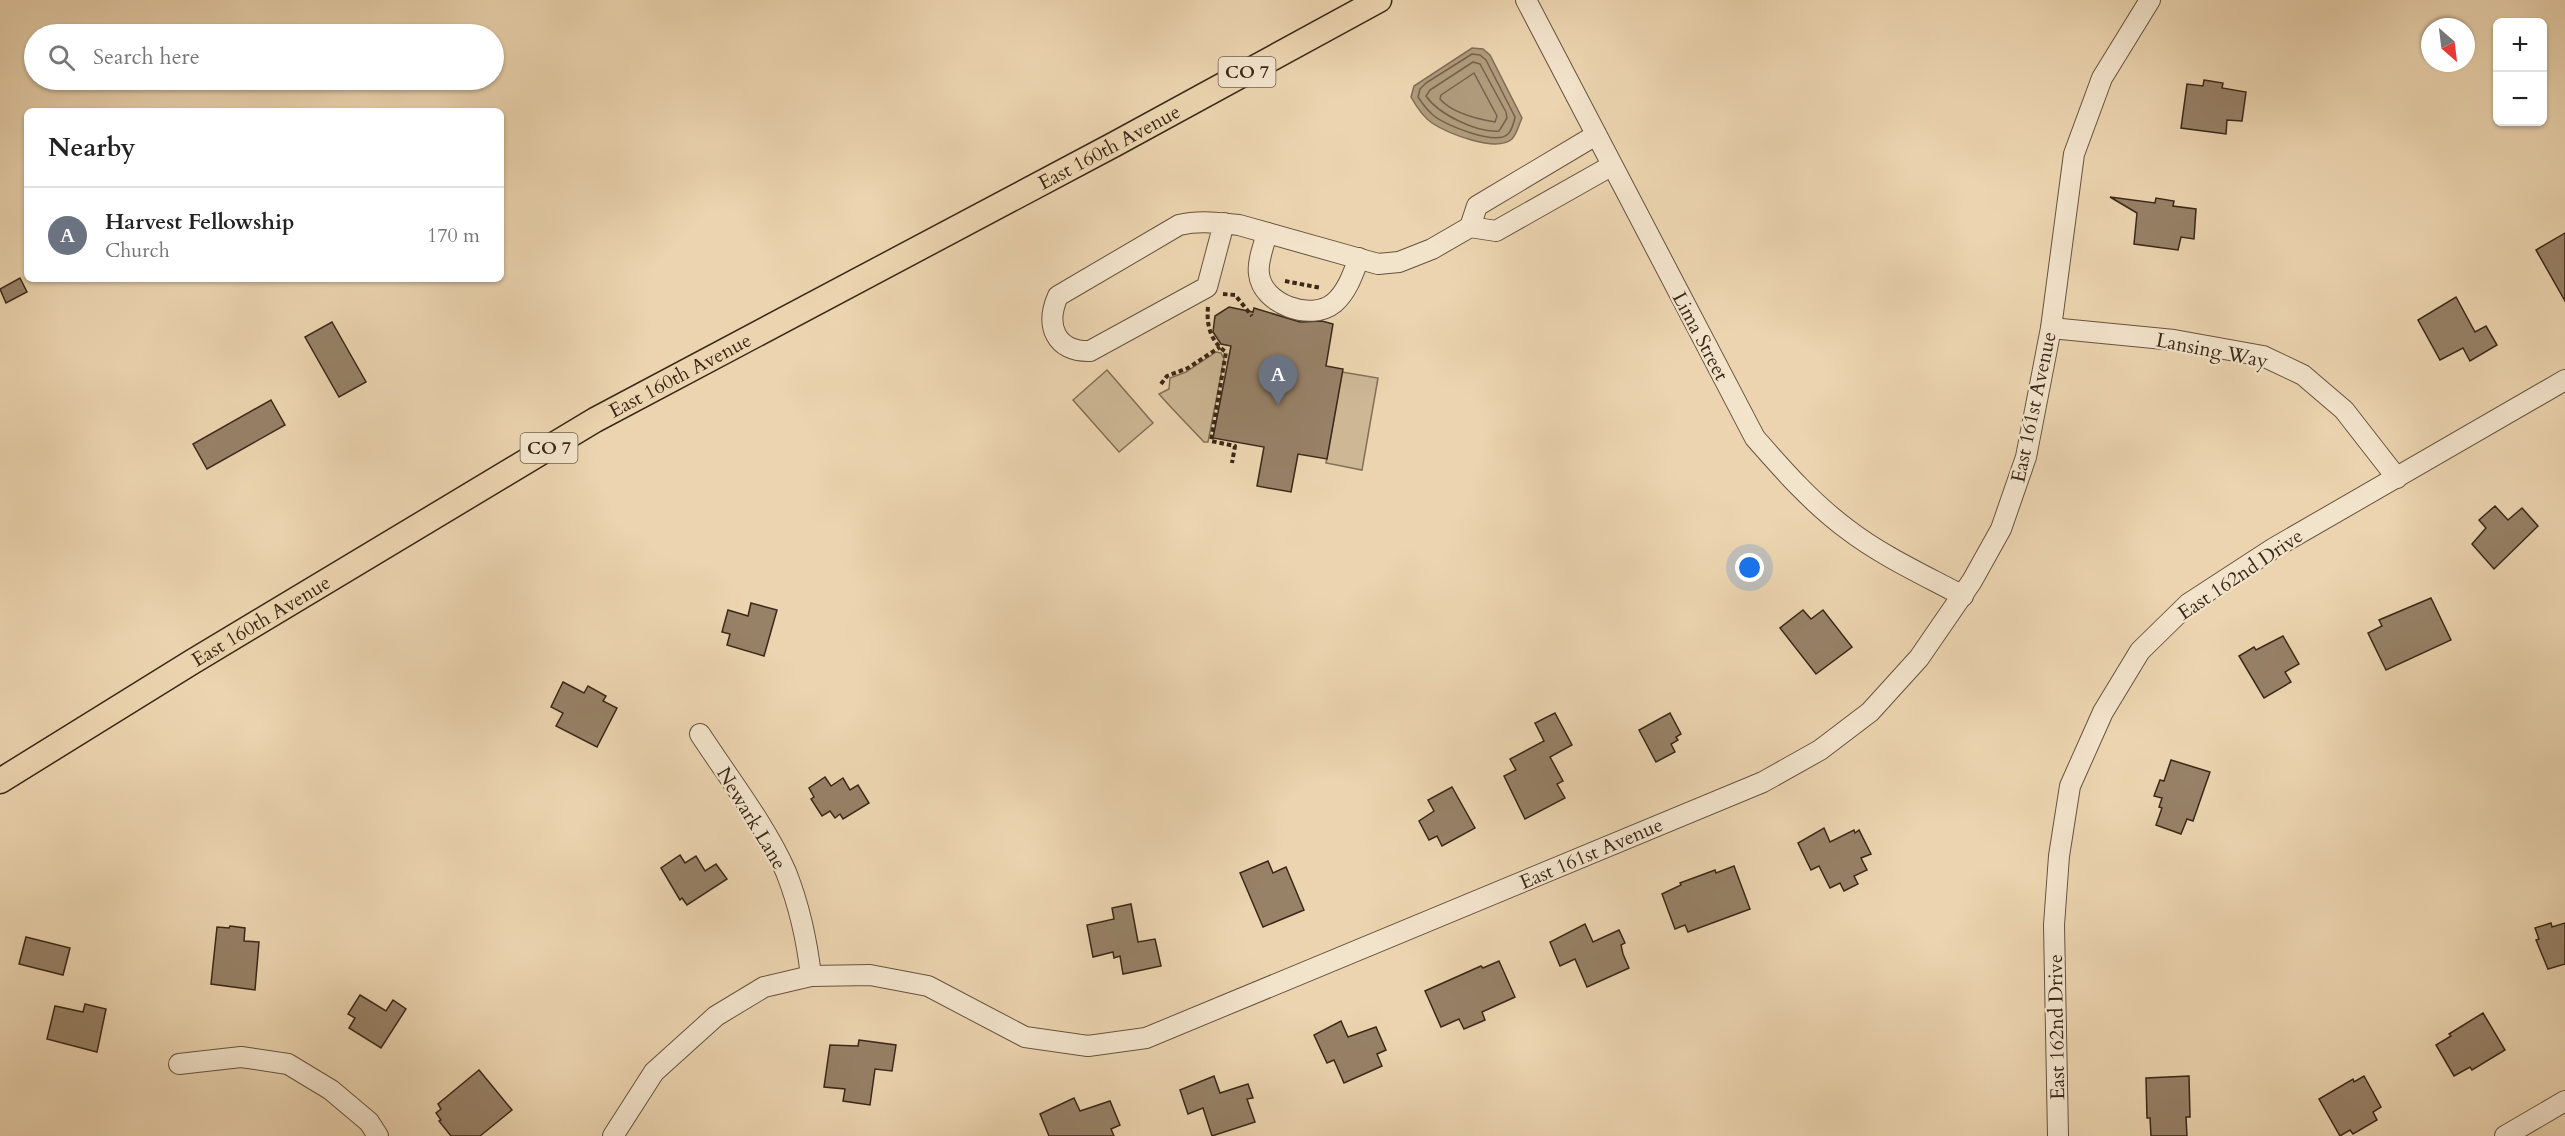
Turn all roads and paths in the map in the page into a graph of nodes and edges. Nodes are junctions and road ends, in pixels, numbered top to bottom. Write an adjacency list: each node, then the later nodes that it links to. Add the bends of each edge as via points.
1 (1379, 0): 23 (main road, East 160th Avenue / CO 7, via 595,420)
2 (1526, 0): 4 (street, Lima Street)
3 (2150, 0): 15 (street, East 161st Avenue, via 2102,78 2074,153)
4 (1596, 135): 5 (street, Lima Street); 7 (street, via 1477,206)
5 (1611, 166): 7 (street, via 1496,231); 21 (street, Lima Street, via 1755,438 1795,484 1848,530)
6 (1224, 223): 6 (street, via 1197,221 1179,225 1058,296 1051,312 1060,342 1077,352 1090,351 1206,287); 8 (street)
7 (1470, 227): 9 (street, via 1399,262 1378,264)
8 (1267, 233): 9 (street); 9 (street, via 1258,272 1262,288 1282,304 1311,311 1327,307 1346,288)
9 (1359, 258)
10 (1276, 279): 11 (path)
11 (1322, 288)
12 (1219, 295): 14 (path, via 1235,295)
13 (1211, 298): 16 (path, via 1207,313 1210,333)
14 (1252, 316)
15 (2051, 328): 20 (street, Lansing Way, via 2174,340 2263,356 2303,375 2344,410); 21 (street, East 161st Avenue, via 2026,457 2001,529)
16 (1220, 347): 18 (path, via 1188,368 1167,376); 19 (path, via 1226,351 1211,441 1235,446)
17 (2565, 380): 20 (street, East 162nd Drive)
18 (1161, 384)
19 (1232, 463)
20 (2397, 478): 29 (street, East 162nd Drive, via 2274,548 2188,604 2140,651 2103,712 2070,786 2059,856 2054,925)
21 (1963, 596): 24 (street, East 161st Avenue, via 1919,658 1870,712 1820,750 1770,778 1146,1038 1088,1046 1025,1037 928,986 870,975)
22 (700, 734): 24 (street, Newark Lane, via 785,871)
23 (0, 781)
24 (811, 976): 28 (street, East 161st Avenue, via 764,987 716,1016 654,1072)
25 (179, 1064): 27 (street, via 242,1057 288,1064 331,1090 369,1122)
26 (2565, 1101): 30 (street)
27 (378, 1136)
28 (613, 1136)
29 (2058, 1136)
30 (2505, 1136)

